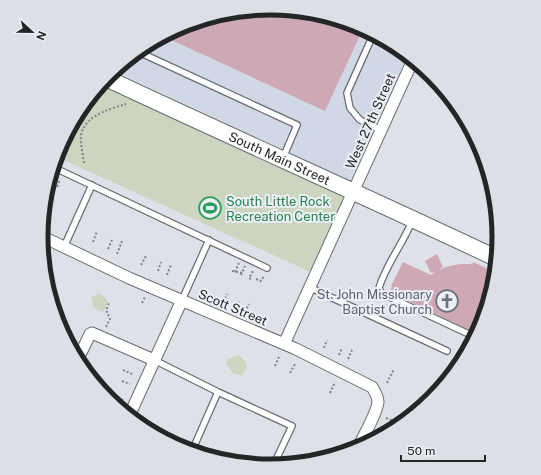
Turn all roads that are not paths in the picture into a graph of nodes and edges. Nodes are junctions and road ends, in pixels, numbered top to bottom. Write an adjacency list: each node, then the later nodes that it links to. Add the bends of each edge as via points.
1 (371, 39): 5 (lane, via 348,93 350,108 360,120)
2 (144, 54): 6 (lane, via 297,125)
3 (411, 65): 5 (street, West 27th Street)
4 (113, 80): 6 (street, South Main Street)
5 (381, 130): 9 (street, West 27th Street)
6 (282, 160): 9 (street, South Main Street)
7 (59, 170): 8 (lane)
8 (92, 185): 12 (lane); 13 (lane)
9 (353, 192): 10 (street, South Main Street); 16 (street, West 27th Street)
10 (413, 219): 14 (street, South Main Street); 18 (lane, via 379,288 381,293)
11 (48, 239): 13 (street, Scott Street)
12 (209, 240): 15 (lane); 17 (lane)
13 (64, 247): 17 (street, Scott Street)
14 (492, 256)
15 (267, 268)
16 (310, 287): 19 (street, West 27th Street); 20 (lane)
17 (182, 300): 19 (street, Scott Street); 22 (street)
18 (471, 335)
19 (284, 344): 25 (street, Scott Street, via 372,387 378,402)
20 (447, 351)
21 (80, 353): 22 (street, via 92,333)
22 (154, 360): 23 (lane); 24 (street)
23 (218, 392): 26 (lane); 27 (lane, via 292,426)
24 (131, 411)
25 (361, 441)
26 (194, 446)
27 (276, 460)

